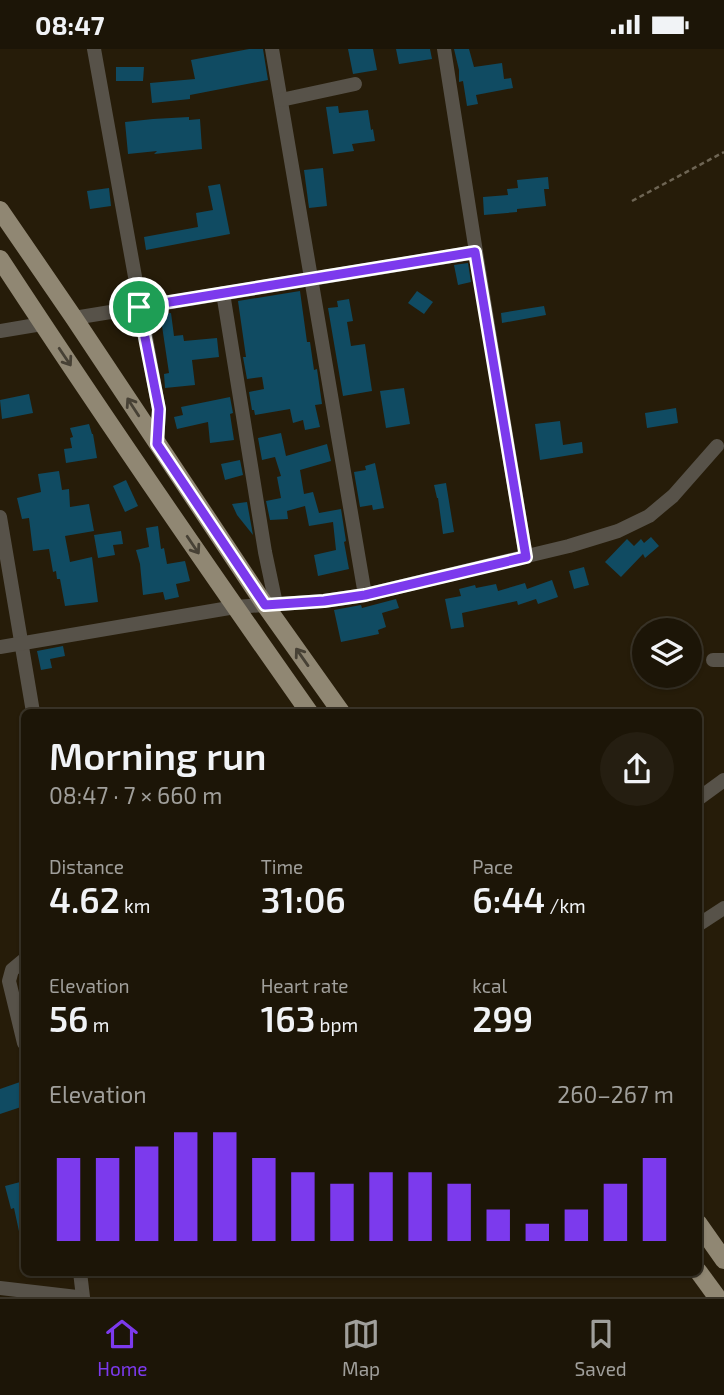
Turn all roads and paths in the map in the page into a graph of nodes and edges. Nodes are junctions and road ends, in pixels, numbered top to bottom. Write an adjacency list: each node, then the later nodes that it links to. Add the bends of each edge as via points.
1 (94, 49): 13 (street)
2 (272, 49): 5 (street)
3 (444, 49): 9 (street)
4 (355, 83): 5 (street)
5 (281, 100): 11 (street)
6 (724, 152): 7 (path)
7 (632, 201)
8 (0, 209): 14 (main road)
9 (475, 252): 11 (street); 20 (street)
10 (0, 260): 15 (main road)
11 (311, 279): 12 (street); 21 (street)
12 (223, 293): 13 (street); 22 (street)
13 (139, 307): 14 (street); 17 (street, via 159,409)
14 (74, 318): 17 (main road, one-way to 14)
15 (42, 324): 16 (street); 23 (main road, one-way to 23)
16 (0, 331)
17 (157, 444): 22 (main road)
18 (717, 446): 20 (street, via 649,516 618,531)
19 (0, 517): 24 (street)
20 (526, 557): 21 (street)
21 (365, 595): 22 (street)
22 (270, 605): 23 (street); 28 (main road, one-way to 22)
23 (236, 607): 24 (street); 27 (main road)
24 (23, 643): 25 (street); 26 (street)
25 (0, 647)
26 (33, 709)
27 (307, 709)
28 (339, 709)
29 (724, 781): 30 (street)
30 (702, 796)
31 (724, 908): 32 (street)
32 (702, 922)
33 (21, 962): 34 (street, via 9,981)
34 (21, 1031)
35 (702, 1229): 36 (main road)
36 (724, 1260)
37 (80, 1276): 41 (street)
38 (702, 1276): 42 (main road)
39 (0, 1288): 40 (street)
40 (77, 1297)
41 (83, 1297)
42 (717, 1297)

